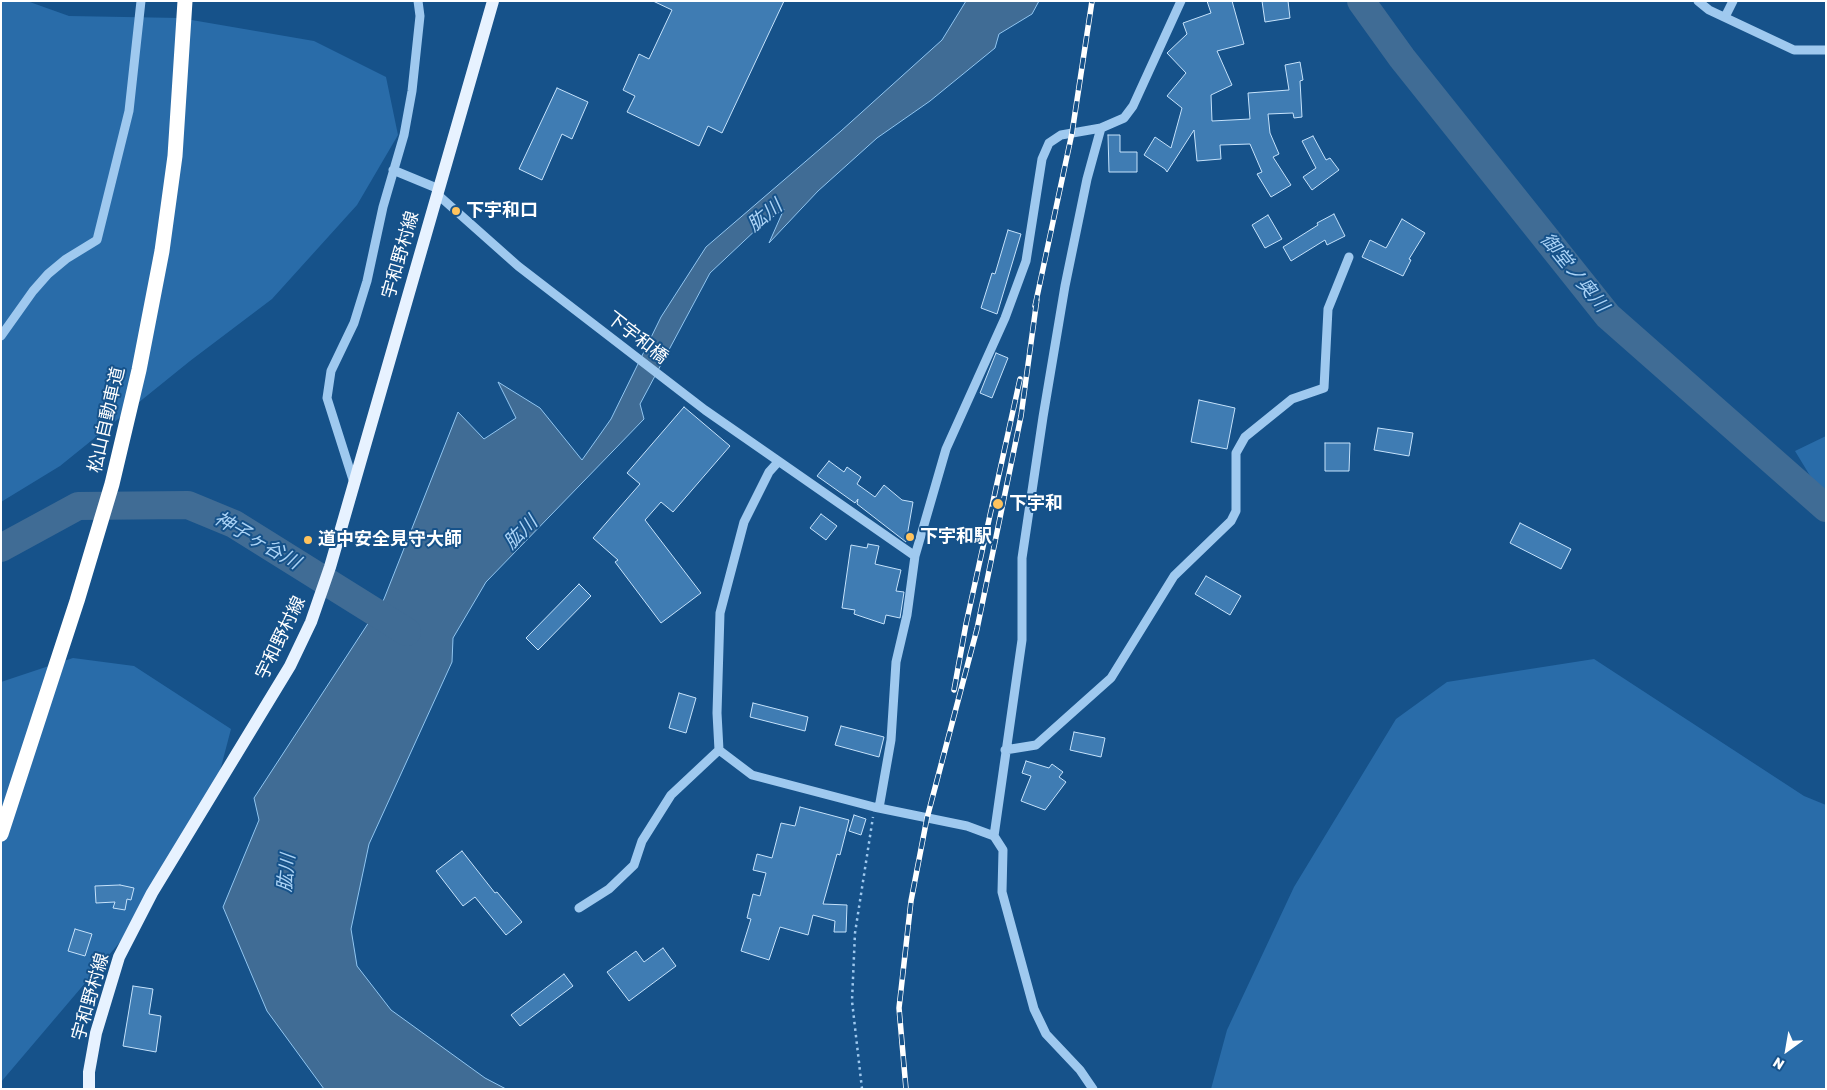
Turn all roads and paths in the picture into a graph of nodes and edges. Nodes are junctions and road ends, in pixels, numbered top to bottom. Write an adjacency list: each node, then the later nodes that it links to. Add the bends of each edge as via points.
1 (141, 1): 14 (street, via 129,111 97,240 48,274)
2 (185, 1): 21 (highway, 松山自動車道, via 175,156 162,252 139,370 112,484)
3 (418, 1): 11 (street, via 420,16 412,91 404,135)
4 (492, 1): 12 (main road, 宇和野村線)
5 (1181, 1): 10 (street, via 1133,106 1124,118)
6 (1698, 1): 8 (street)
7 (1733, 1): 8 (street)
8 (1725, 17): 9 (street, via 1794,50)
9 (1826, 50)
10 (1101, 128): 17 (street, via 1060,135 1049,143 1042,159 1026,261 1005,318 946,449); 19 (street, via 1087,178 1065,286 1042,427 1022,558 1022,640)
11 (393, 170): 12 (street, 下宇和橋); 16 (street, via 367,282 354,323 331,371 327,398)
12 (438, 192): 15 (street, 下宇和橋, via 549,290); 16 (main road, 宇和野村線)
13 (1349, 257): 19 (street, via 1328,309 1324,388 1292,399 1245,437 1236,453 1236,511 1230,521 1174,576 1111,678 1036,745)
14 (1, 336)
15 (778, 462): 17 (street, 下宇和橋); 18 (street, via 769,472 744,522 720,613)
16 (354, 484): 24 (main road, 宇和野村線, via 314,613 290,666 152,893 119,957 96,1033)
17 (915, 556): 20 (street, via 907,615 896,662 891,740)
18 (719, 750): 20 (street, via 752,775); 23 (street, via 671,795 642,841 634,864 609,889)
19 (1005, 750): 22 (street)
20 (877, 808): 22 (street, via 967,826); 25 (path, via 855,933 852,1001)
21 (1, 834)
22 (994, 836): 26 (street, via 1002,850 1002,892 1034,1009 1046,1034)
23 (579, 908)
24 (89, 1089)
25 (862, 1089)
26 (1093, 1089)

